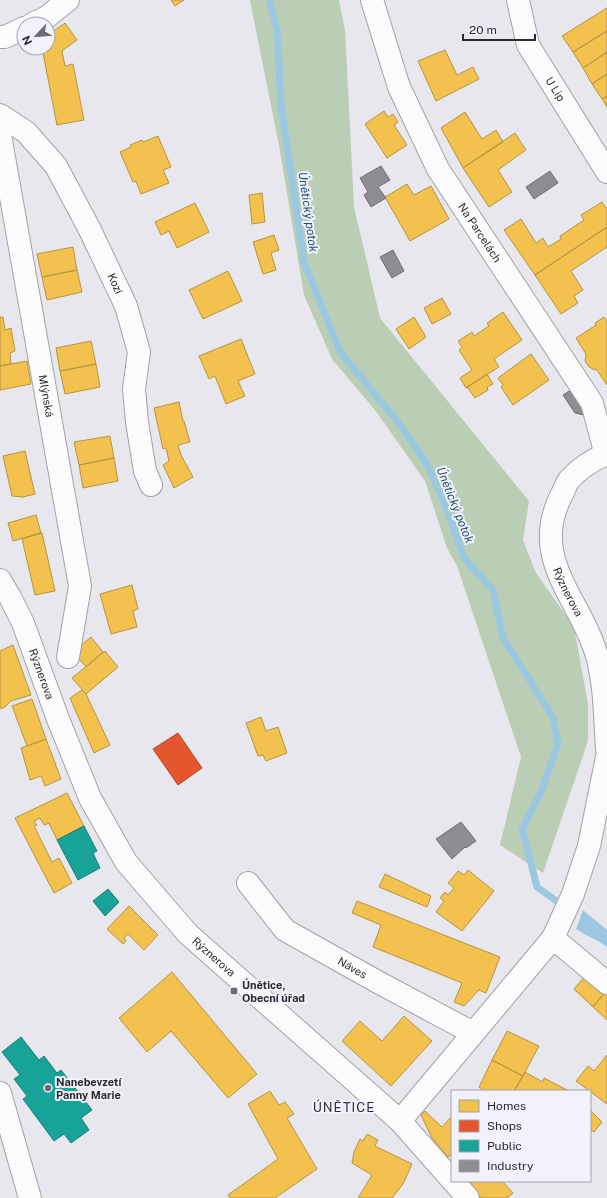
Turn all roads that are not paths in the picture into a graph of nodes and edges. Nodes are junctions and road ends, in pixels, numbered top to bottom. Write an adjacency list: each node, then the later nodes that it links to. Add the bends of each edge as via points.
1 (68, 0): 4 (street)
2 (372, 0): 10 (street, Na Parcelách, via 399,87 438,169 592,403)
3 (518, 0): 9 (street, U Lip, via 528,45)
4 (48, 16)
5 (16, 32): 6 (street)
6 (0, 37)
7 (0, 115): 11 (street, Kozí, via 26,132 56,166 126,306 139,352 134,389 145,471)
8 (0, 135): 13 (street, Mlýnská, via 80,586)
9 (607, 172)
10 (607, 454): 14 (street, Rýznerova, via 586,465 569,480 556,506 551,532 552,557 597,656 604,702)
11 (151, 485)
12 (0, 580): 21 (street, Rýznerova, via 23,623 90,798 126,862 188,934)
13 (68, 657)
14 (607, 749)
15 (607, 757): 17 (street, via 589,846 573,894)
16 (248, 883): 19 (street, Náves, via 285,930)
17 (553, 938): 18 (street); 19 (street)
18 (607, 983)
19 (473, 1033): 21 (street)
20 (0, 1093): 24 (street)
21 (400, 1122): 22 (street, Rýznerova)
22 (451, 1179)
23 (454, 1182): 25 (street, Rýznerova)
24 (30, 1198)
25 (468, 1198)

